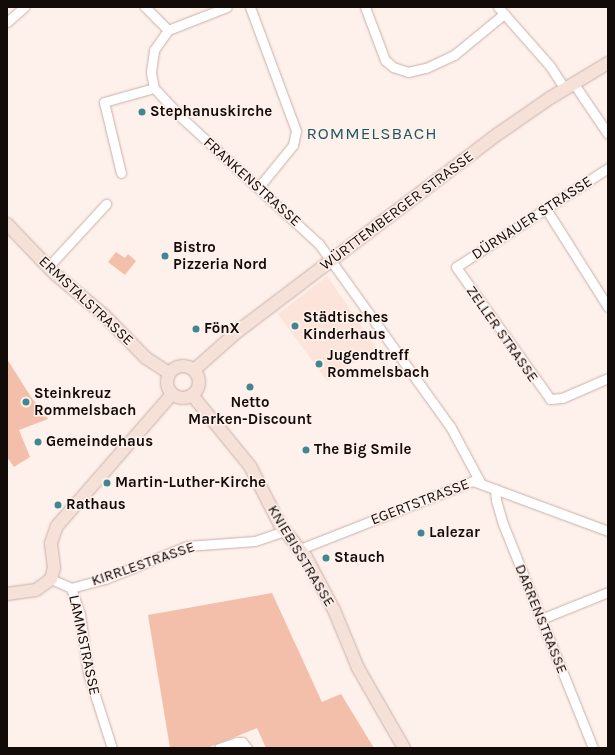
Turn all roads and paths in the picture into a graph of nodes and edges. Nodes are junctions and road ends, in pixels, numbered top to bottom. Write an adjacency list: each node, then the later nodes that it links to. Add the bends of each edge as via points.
1 (24, 7): 8 (street)
2 (145, 7): 9 (street)
3 (227, 7): 6 (street)
4 (250, 7): 16 (street, via 296,131 293,146)
5 (365, 7): 7 (street, via 385,60 392,67 408,72 432,66 454,56)
6 (209, 10): 9 (street)
7 (501, 10): 11 (street)
8 (7, 22)
9 (168, 30): 12 (street, via 154,50 151,72)
10 (608, 63): 11 (main road, WÜRTTEMBERGER STRASSE)
11 (569, 86): 13 (street); 20 (main road, WÜRTTEMBERGER STRASSE, via 512,123)
12 (154, 88): 15 (street, via 104,102); 16 (street, FRANKENSTRASSE, via 183,119)
13 (608, 134)
14 (608, 168): 18 (street, DÜRNAUER STRASSE)
15 (121, 173)
16 (258, 188): 20 (street, FRANKENSTRASSE, via 319,244)
17 (106, 204): 21 (street)
18 (546, 209): 22 (street, DÜRNAUER STRASSE); 23 (street)
19 (7, 224): 21 (main road, ERMSTALSTRASSE)
20 (332, 260): 24 (main road, WÜRTTEMBERGER STRASSE, via 237,332); 29 (street, FRANKENSTRASSE, via 453,430)
21 (48, 267): 25 (main road, ERMSTALSTRASSE, via 104,315 146,358)
22 (456, 267): 26 (street, ZELLER STRASSE, via 550,399 562,398)
23 (608, 307)
24 (194, 370): 25 (main road, via 183,365); 28 (main road, via 199,383)
25 (169, 373): 27 (main road, via 166,384)
26 (608, 378)
27 (172, 394): 28 (main road, via 182,398); 34 (main road, via 57,526 51,542 54,568)
28 (192, 395): 31 (main road, KNIEBISSTRASSE, via 256,474)
29 (480, 482): 30 (street, EGERTSTRASSE); 33 (street, EGERTSTRASSE, via 467,482)
30 (495, 488): 32 (street, EGERTSTRASSE); 38 (street, DARRENSTRASSE, via 503,524)
31 (284, 531): 33 (main road, KNIEBISSTRASSE); 35 (street, KIRRLESTRASSE, via 256,541 186,546 105,579)
32 (608, 531)
33 (300, 549): 42 (main road, KNIEBISSTRASSE, via 329,601 365,682)
34 (51, 579): 35 (street, KIRRLESTRASSE); 37 (main road, via 36,590)
35 (71, 588): 40 (street, LAMMSTRASSE, via 80,614 88,673)
36 (608, 592): 38 (street)
37 (7, 594)
38 (541, 619): 43 (street, DARRENSTRASSE)
39 (245, 745): 41 (street)
40 (112, 748)
41 (220, 748)
42 (404, 748)
43 (593, 748)

